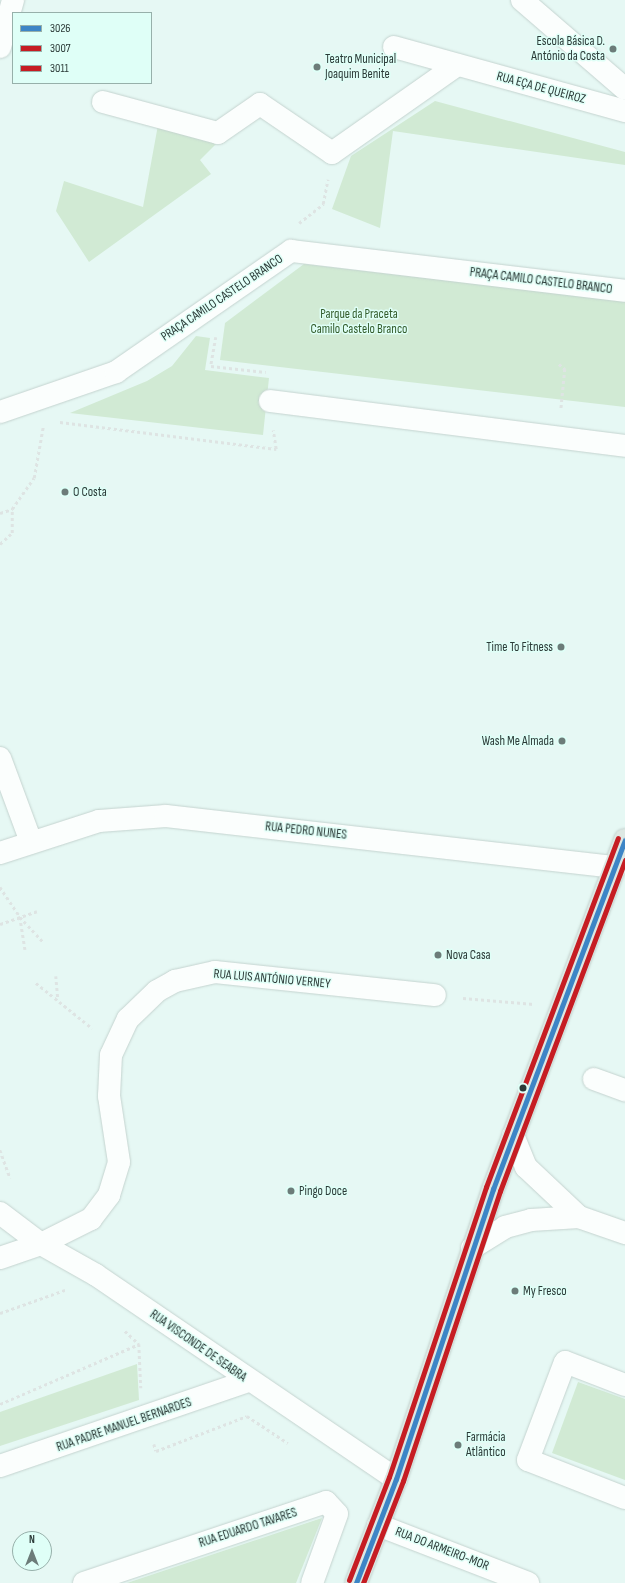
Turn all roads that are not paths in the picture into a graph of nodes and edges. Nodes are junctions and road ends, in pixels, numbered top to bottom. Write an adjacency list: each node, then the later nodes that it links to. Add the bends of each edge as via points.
1 (522, 0): 6 (street)
2 (8, 3): 3 (street)
3 (0, 47)
4 (394, 47): 5 (street, RUA EÇA DE QUEIROZ)
5 (457, 65): 7 (street, via 332,153 260,104 218,133); 8 (street, RUA EÇA DE QUEIROZ)
6 (625, 89)
7 (103, 102)
8 (625, 111)
9 (625, 291): 11 (street, PRAÇA CAMILO CASTELO BRANCO, via 291,251 116,372)
10 (270, 401): 12 (street)
11 (0, 412)
12 (625, 446)
13 (0, 758): 15 (street)
14 (625, 840): 17 (main road)
15 (31, 842): 16 (street, RUA PEDRO NUNES); 17 (street, RUA PEDRO NUNES, via 99,821 166,816)
16 (0, 853)
17 (616, 867): 21 (main road)
18 (435, 996): 25 (street, RUA LUIS ANTÓNIO VERNEY, via 237,973 195,974 175,981 141,1004 128,1019 115,1046 108,1076 118,1148 116,1177 109,1195 91,1218)
19 (594, 1079): 20 (street)
20 (625, 1090)
21 (513, 1135): 23 (street, via 526,1167); 26 (main road)
22 (0, 1213): 25 (street, RUA VISCONDE DE SEABRA)
23 (579, 1217): 24 (street); 26 (street, via 531,1220 505,1227)
24 (625, 1233)
25 (41, 1244): 27 (street, RUA LUIS ANTÓNIO VERNEY); 28 (street, RUA VISCONDE DE SEABRA, via 96,1275)
26 (472, 1248): 31 (main road)
27 (0, 1258)
28 (248, 1381): 30 (street, RUA PADRE MANUEL BERNARDES); 31 (street, RUA VISCONDE DE SEABRA)
29 (625, 1385): 32 (street, via 565,1362 528,1460)
30 (0, 1466)
31 (396, 1479): 33 (main road)
32 (625, 1498)
33 (378, 1525): 36 (main road); 37 (street, RUA DO ARMEIRO-MOR)
34 (84, 1583): 35 (street, RUA EDUARDO TAVARES, via 326,1502 337,1514)
35 (312, 1583)
36 (356, 1583)
37 (528, 1583)

